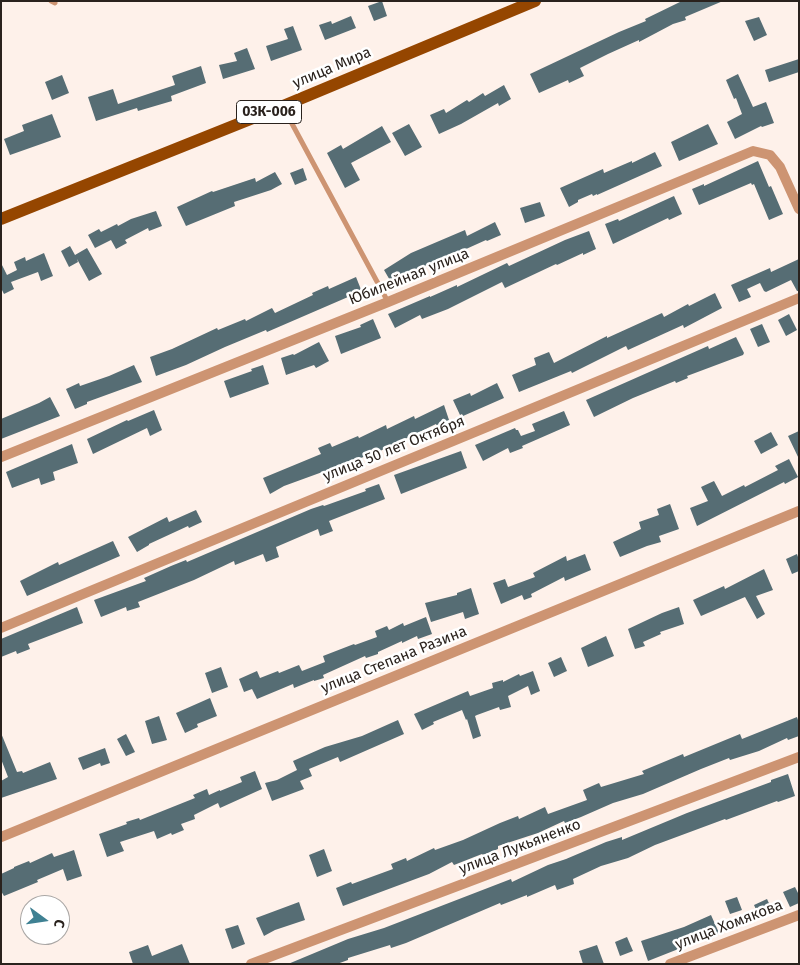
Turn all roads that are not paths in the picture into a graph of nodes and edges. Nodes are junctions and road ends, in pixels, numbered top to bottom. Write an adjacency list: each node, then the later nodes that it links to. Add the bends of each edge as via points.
1 (534, 1): 2 (main road, улица Мира / 03К-006)
2 (283, 106): 4 (main road, улица Мира / 03К-006); 6 (lane)
3 (799, 209): 6 (street, Юбилейная улица, via 780,167 770,155 753,151)
4 (1, 219)
5 (799, 298): 9 (street, улица 50 лет Октября)
6 (388, 302): 7 (street, Юбилейная улица)
7 (1, 457)
8 (799, 511): 11 (street, улица Степана Разина)
9 (1, 628)
10 (799, 757): 13 (street, улица Лукьяненко)
11 (1, 837)
12 (799, 915): 14 (street, улица Хомякова)
13 (251, 964)
14 (670, 964)

